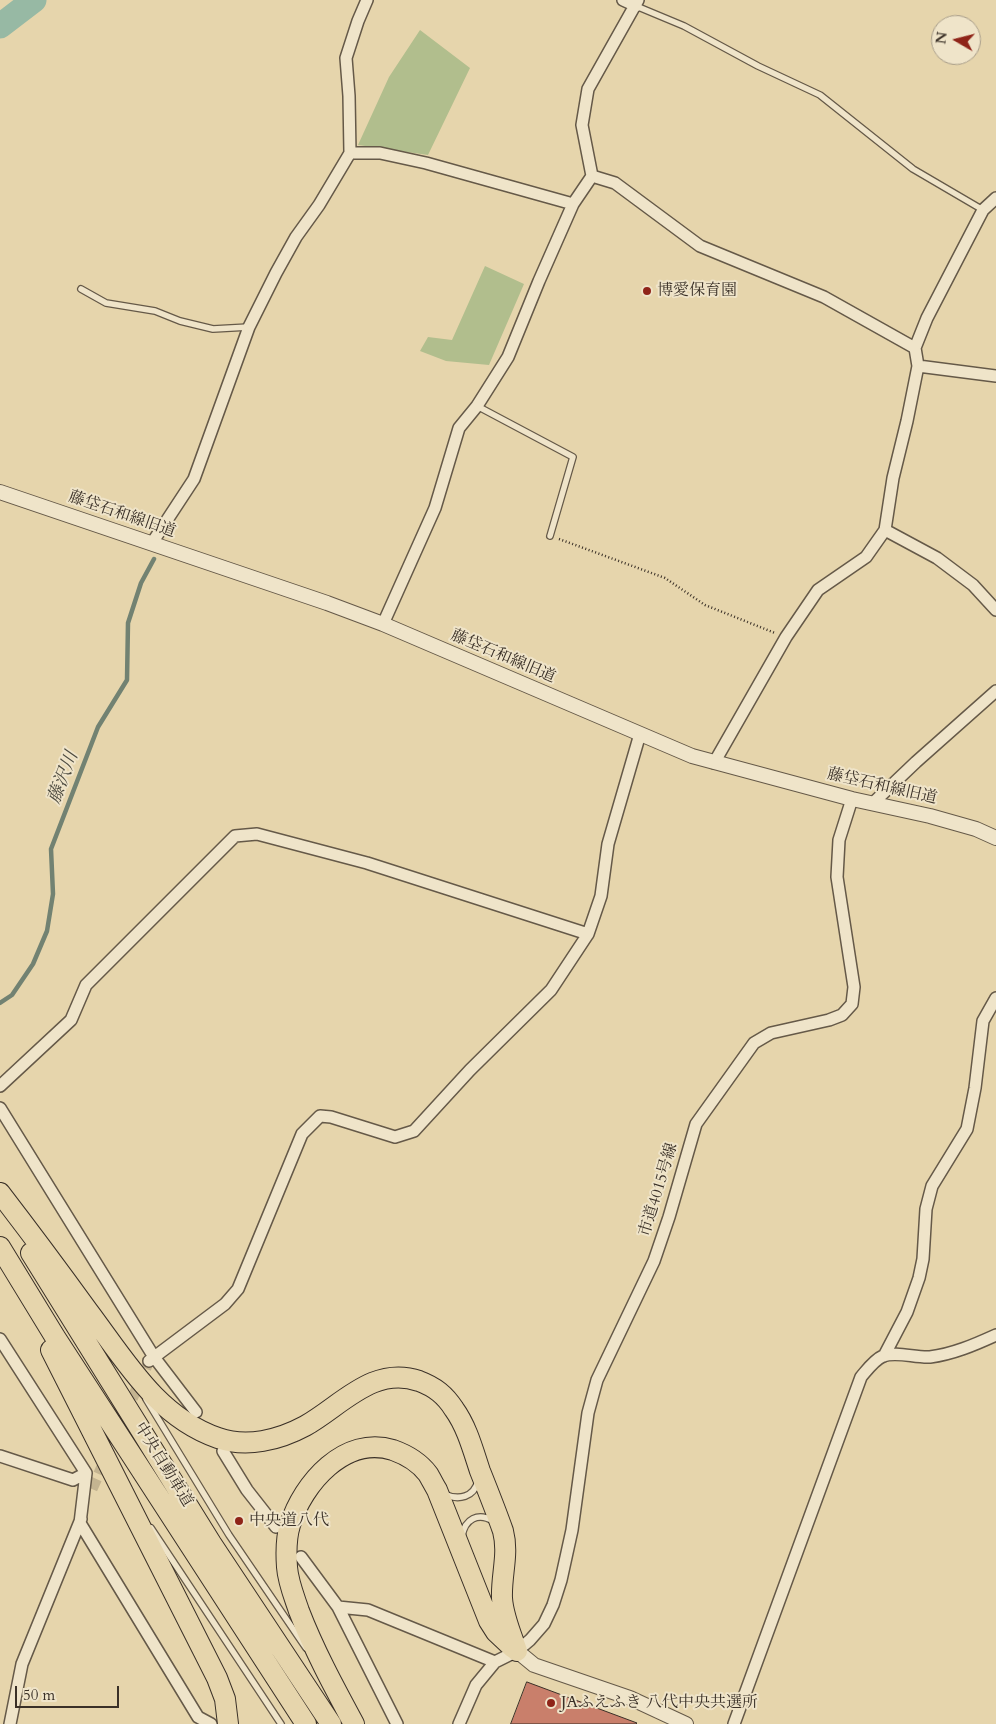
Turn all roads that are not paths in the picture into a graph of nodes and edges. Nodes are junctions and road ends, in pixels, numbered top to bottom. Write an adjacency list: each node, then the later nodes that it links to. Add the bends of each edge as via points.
1 (367, 0): 4 (street, via 346,58)
2 (623, 0): 3 (street)
3 (637, 3): 5 (street, via 588,89 582,125); 8 (lane, via 820,95 913,169)
4 (350, 153): 7 (street, via 380,153 426,163); 10 (street, via 320,205 296,237)
5 (592, 176): 7 (street); 11 (street, via 615,183 700,246 824,297)
6 (996, 198): 8 (street)
7 (573, 204): 14 (street, via 508,357)
8 (983, 210): 11 (street)
9 (81, 289): 10 (lane, via 106,303 155,311 189,323 214,328)
10 (250, 326): 18 (street, via 194,479)
11 (915, 348): 12 (street)
12 (918, 366): 13 (street); 16 (street, via 893,478)
13 (996, 376)
14 (477, 406): 17 (lane, via 572,458); 20 (street, via 459,428 435,508)
15 (0, 492): 18 (street, 藤垈石和線旧道)
16 (886, 530): 19 (street, via 937,558 973,585); 23 (street, via 866,557 818,590 786,637)
17 (550, 536)
18 (152, 543): 20 (street, 藤垈石和線旧道)
19 (996, 610)
20 (383, 624): 22 (street, 藤垈石和線旧道)
21 (996, 692): 25 (street)
22 (640, 734): 23 (street, 藤垈石和線旧道); 27 (street, via 608,844 601,896)
23 (714, 763): 24 (street, 藤垈石和線旧道)
24 (852, 799): 25 (street, 藤垈石和線旧道); 55 (street, 市道4015号線, via 839,840 837,877 854,987 852,1004 842,1015 771,1033 754,1043 696,1124 654,1261 597,1380 588,1413 572,1530 553,1605 544,1624)
25 (873, 803): 26 (street, 藤垈石和線旧道, via 976,829)
26 (996, 838)
27 (588, 934): 29 (street, via 368,863 258,834 236,836 86,985 71,1020); 38 (street, via 551,990 414,1131 395,1137 320,1116 302,1134 238,1289 225,1304)
28 (996, 998): 37 (street, via 983,1021 967,1130 932,1186 926,1209 919,1278 907,1312)
29 (0, 1086)
30 (0, 1108): 38 (street)
31 (0, 1193): 38 (highway)
32 (0, 1202): 64 (highway, 中央自動車道, via 211,1543)
33 (0, 1247): 63 (highway, 中央自動車道)
34 (0, 1261): 44 (highway, via 48,1343)
35 (996, 1335): 37 (street, via 958,1351 932,1356)
36 (0, 1339): 43 (street)
37 (884, 1356): 69 (street, via 861,1377)
38 (145, 1363): 39 (street); 42 (highway, via 157,1400 196,1429 220,1439 243,1442 284,1436 375,1381 411,1378 444,1394 465,1429); 57 (lane, via 156,1418 295,1635)
39 (196, 1412)
40 (223, 1451): 50 (street, via 247,1490)
41 (0, 1456): 43 (street, via 73,1480)
42 (480, 1471): 46 (lane, via 477,1486 465,1497 456,1498); 51 (highway)
43 (86, 1473): 49 (street)
44 (115, 1479): 47 (lane); 61 (highway, via 217,1678 225,1699)
45 (92, 1489): 49 (street)
46 (437, 1490): 52 (highway); 57 (highway, via 428,1473 403,1453 372,1448 356,1451 328,1466 301,1500 289,1526 287,1568 291,1589 310,1639)
47 (141, 1514)
48 (146, 1520): 62 (lane)
49 (80, 1523): 58 (street); 59 (street, via 22,1664)
50 (276, 1527)
51 (503, 1531): 52 (lane, via 489,1519 472,1519 462,1533); 55 (highway, via 506,1544 502,1597)
52 (461, 1548): 55 (highway, via 489,1621)
53 (301, 1557): 54 (street)
54 (338, 1607): 56 (street, via 368,1610); 66 (street)
55 (517, 1651): 56 (street, 市道4015号線); 68 (street, via 534,1664 630,1698)
56 (495, 1662): 67 (street, via 476,1685)
57 (333, 1684): 65 (highway)
58 (198, 1720): 60 (street)
59 (10, 1724)
60 (211, 1724)
61 (228, 1724)
62 (281, 1724)
63 (306, 1724)
64 (331, 1724)
65 (354, 1724)
66 (397, 1724)
67 (459, 1724)
68 (686, 1724)
69 (734, 1724)

